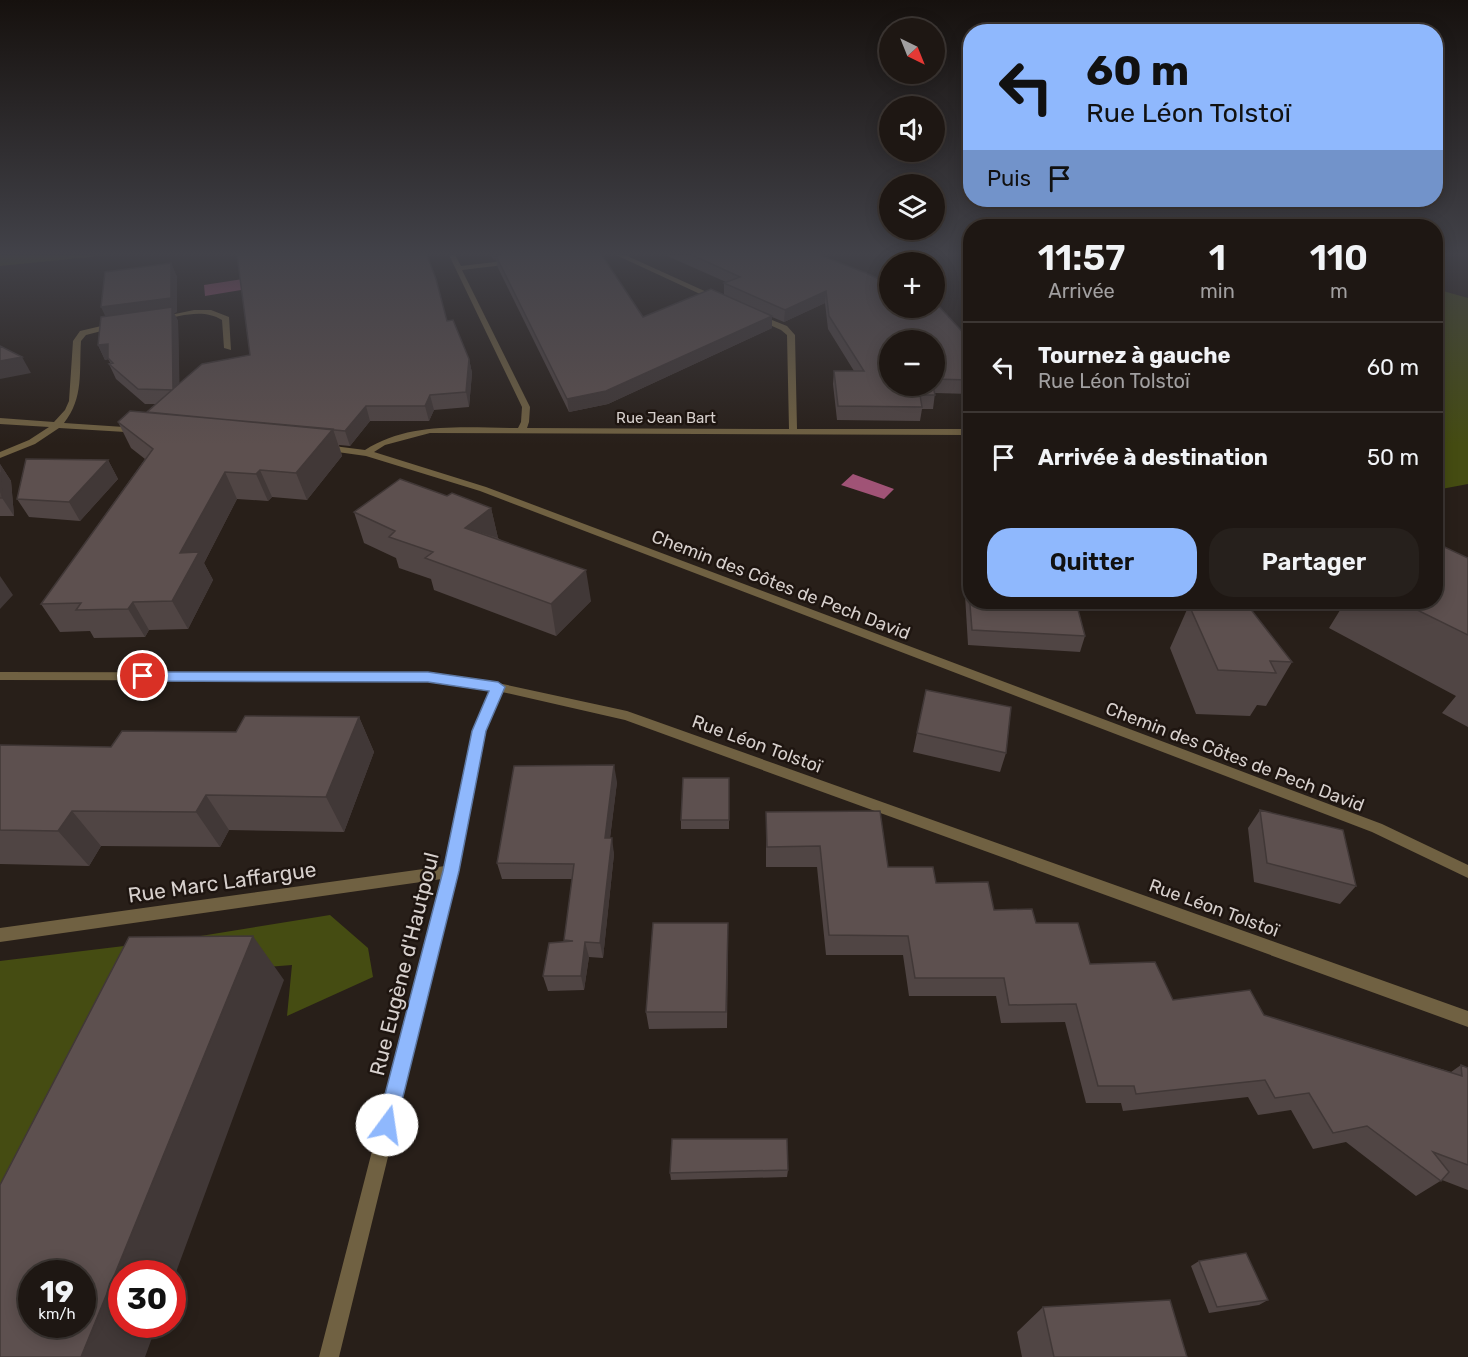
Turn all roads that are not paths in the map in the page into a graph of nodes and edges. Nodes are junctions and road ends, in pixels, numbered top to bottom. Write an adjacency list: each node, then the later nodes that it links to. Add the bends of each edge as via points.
1 (158, 318): 5 (street)
2 (225, 318): 7 (street)
3 (483, 318): 10 (street, via 526,407)
4 (763, 318): 12 (street, via 791,335)
5 (154, 319)
6 (122, 324): 9 (street, via 83,333 77,340 73,402)
7 (228, 348)
8 (0, 421): 9 (street)
9 (57, 426): 11 (street); 16 (street)
10 (521, 430): 12 (street, Rue Jean Bart); 15 (street, Rue Jean Bart, via 430,430 382,443)
11 (152, 432)
12 (793, 432): 13 (street, Rue Jean Bart)
13 (963, 432)
14 (313, 446): 15 (street, Chemin des Côtes de Pech David)
15 (367, 453): 20 (street, Chemin des Côtes de Pech David, via 483,489 1366,824)
16 (0, 455)
17 (0, 676): 18 (street, Rue Léon Tolstoï, via 428,677)
18 (498, 687): 19 (street, Rue Eugène d'Hautpoul, via 479,731); 22 (street, Rue Léon Tolstoï, via 627,716)
19 (451, 871): 21 (street, Rue Marc Laffargue); 23 (street, Rue Eugène d'Hautpoul)
20 (1468, 872)
21 (0, 935)
22 (1468, 1019)
23 (329, 1357)

